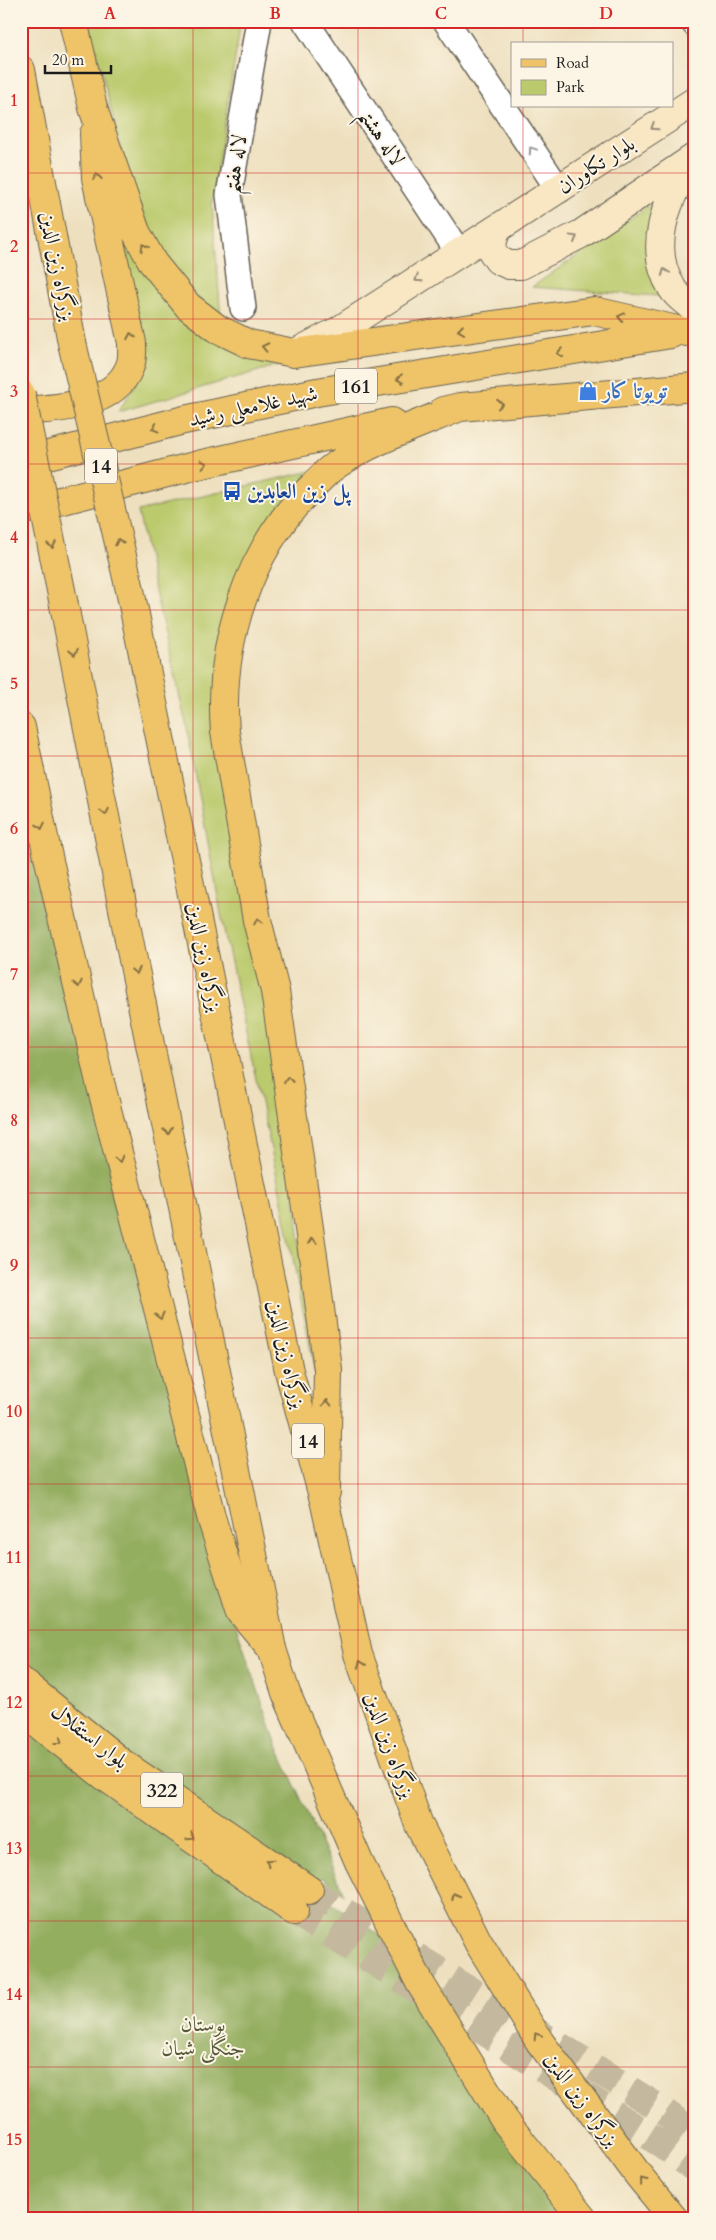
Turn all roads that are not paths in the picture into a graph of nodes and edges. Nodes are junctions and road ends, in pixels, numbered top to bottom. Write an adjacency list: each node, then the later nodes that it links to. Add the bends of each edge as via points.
1 (73, 21): 7 (main road)
2 (259, 21): 12 (street, لاله هفتم, via 229,195)
3 (305, 21): 11 (street, لاله هشتم)
4 (446, 21): 9 (street, one-way to 4)
5 (21, 70): 22 (main road, بزرگراه زین الدین / 14, one-way to 5, bridge, via 289,1371 130,590 72,343)
6 (695, 101): 9 (main road, بلوار تکاوران, one-way to 9)
7 (93, 108): 14 (main road, one-way to 7, via 249,344 218,329 188,306 172,287 153,263 136,232); 18 (main road, one-way to 7, via 48,410 98,399 121,382 131,365 132,343 96,178)
8 (693, 158): 10 (main road, one-way to 8, via 492,251 498,260 521,266 581,234); 13 (main road, one-way to 8, via 664,273 660,237 671,193)
9 (559, 190): 10 (main road, بلوار تکاوران)
10 (497, 229): 11 (main road, بلوار تکاوران)
11 (459, 253): 14 (main road, بلوار تکاوران, one-way to 14, via 338,330)
12 (243, 308)
13 (692, 325): 14 (main road, one-way to 14, via 594,311); 19 (main road, شهید غلامعلی رشید / 161, one-way to 19, via 317,392 184,420)
14 (294, 353)
15 (695, 387): 17 (main road, 161, one-way to 15)
16 (21, 394): 23 (main road, one-way to 23, bridge)
17 (460, 407): 20 (main road, 161, one-way to 17, via 198,465); 22 (main road, one-way to 17, via 328,1369 275,991 258,920 225,732 222,701 227,656 247,587 282,520 301,498 332,468 364,447)
18 (21, 411)
19 (21, 462)
20 (21, 511)
21 (21, 726): 23 (main road, one-way to 23, via 100,1082 212,1520 241,1612)
22 (325, 1504): 27 (main road, بزرگراه زین الدین / 14, one-way to 22, via 540,2042 478,1942 419,1825 358,1654)
23 (272, 1649): 26 (main road, via 286,1693 359,1862 420,1983 506,2120)
24 (21, 1681): 25 (main road, بلوار استقلال / 322, one-way to 24, via 103,1775 302,1900 122,1763)
25 (21, 1711)
26 (582, 2219)
27 (674, 2219)

